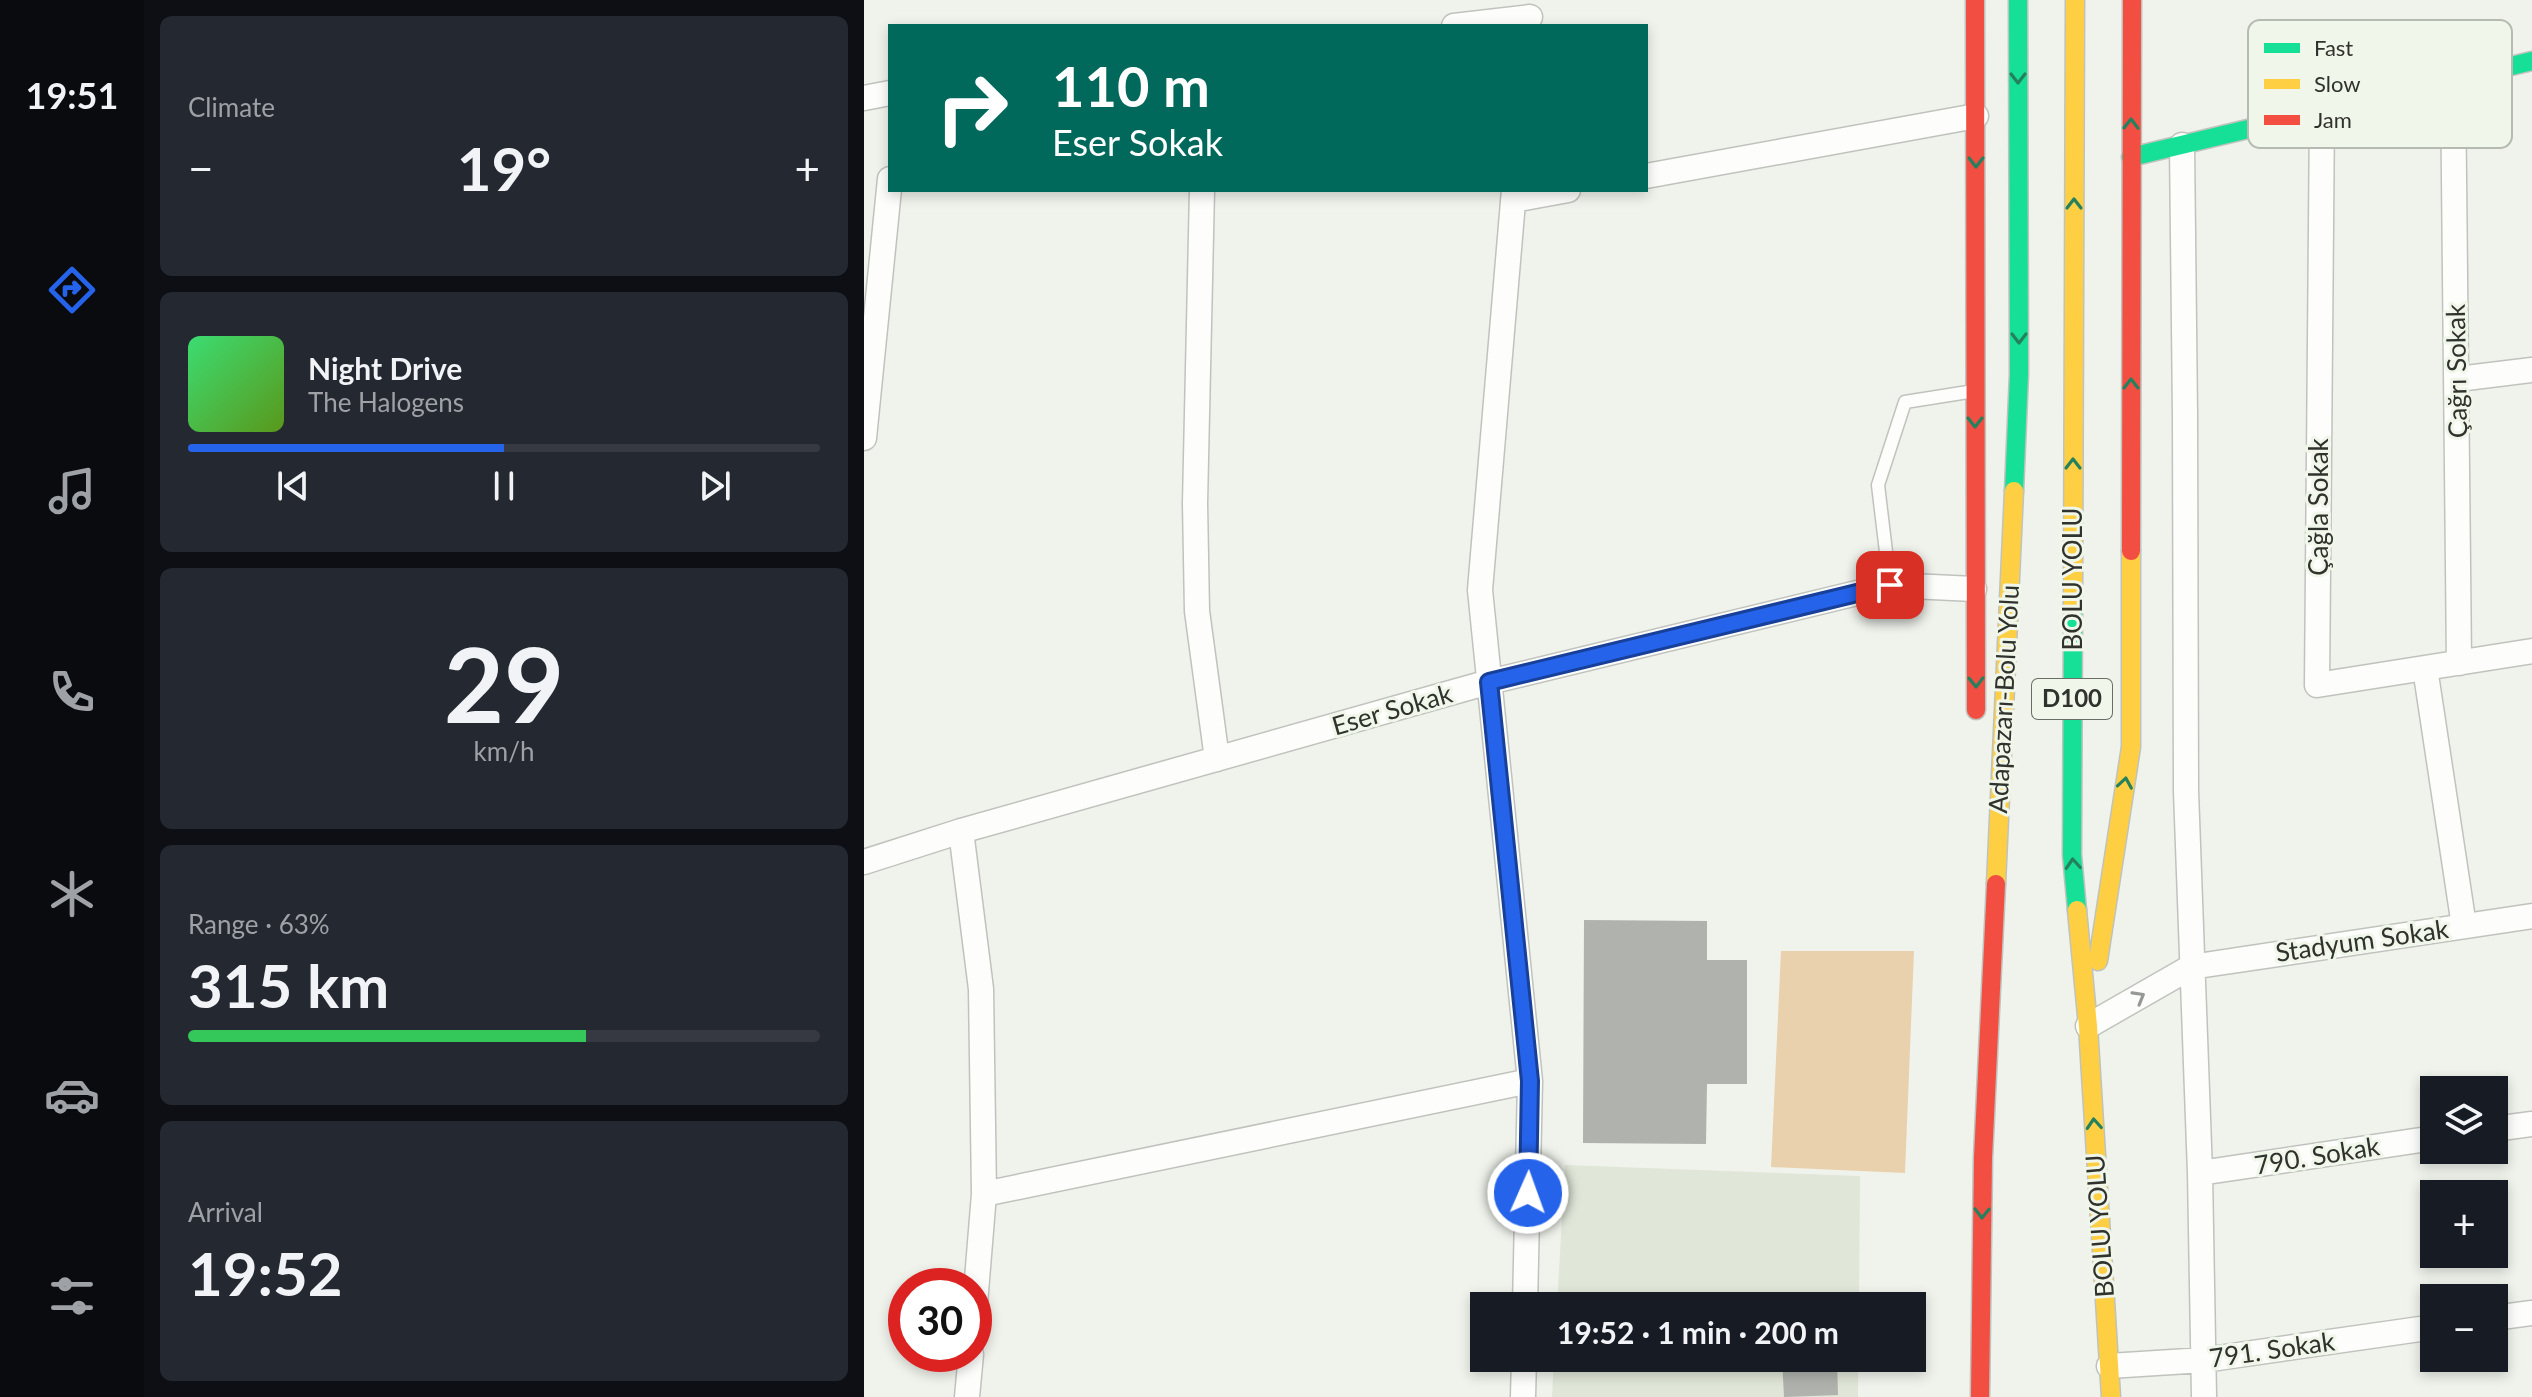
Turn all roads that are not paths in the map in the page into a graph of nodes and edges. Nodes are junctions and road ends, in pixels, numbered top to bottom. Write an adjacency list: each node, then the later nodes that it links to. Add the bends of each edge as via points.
1 (1975, 0): 11 (main road)
2 (2018, 0): 45 (main road, Adapazarı-Bolu Yolu, one-way to 45, via 2019,374)
3 (2075, 0): 40 (main road, BOLU YOLU / D100, one-way to 3, via 2072,855)
4 (2132, 0): 16 (main road, one-way to 4)
5 (1530, 14): 6 (street)
6 (1467, 24)
7 (2532, 61): 8 (main road)
8 (2512, 66)
9 (888, 93): 10 (street)
10 (864, 98)
11 (1976, 116): 17 (street); 24 (main road, one-way to 24)
12 (2248, 129): 13 (main road)
13 (2182, 145): 16 (main road); 39 (street)
14 (2322, 148): 30 (street, Çağla Sokak, via 2317,685)
15 (2454, 148): 23 (street, Çağrı Sokak)
16 (2131, 157): 40 (main road, one-way to 16, via 2131,747)
17 (1648, 176)
18 (889, 192): 25 (street)
19 (1202, 192): 33 (street, via 1197,611)
20 (1546, 192): 21 (street)
21 (1513, 195): 31 (street, via 1480,590)
22 (2532, 370): 23 (street)
23 (2458, 379): 29 (street, Çağrı Sokak)
24 (1975, 391): 26 (lane, via 1905,402 1878,485); 27 (main road, one-way to 27)
25 (864, 438)
26 (1890, 585): 27 (street, Eser Sokak); 31 (street, Eser Sokak)
27 (1974, 589): 32 (main road, one-way to 32)
28 (2532, 651): 29 (street, Çağla Sokak)
29 (2459, 663): 30 (street, Çağla Sokak)
30 (2425, 668): 38 (street)
31 (1489, 682): 33 (street, Eser Sokak); 41 (street)
32 (1977, 731)
33 (1217, 759): 34 (street, Eser Sokak)
34 (961, 831): 35 (street, Eser Sokak); 47 (street, via 981,989)
35 (864, 862)
36 (1979, 873): 45 (main road)
37 (2532, 916): 38 (street, Stadyum Sokak)
38 (2464, 926): 39 (street, Stadyum Sokak)
39 (2191, 967): 40 (street, one-way to 39); 46 (street)
40 (2088, 1026): 54 (main road, BOLU YOLU / D100, one-way to 40)
41 (1530, 1081): 47 (street); 49 (street)
42 (2532, 1124): 43 (street)
43 (2508, 1127)
44 (2420, 1140): 46 (street, 790. Sokak)
45 (1983, 1158): 59 (main road, Adapazarı-Bolu Yolu, one-way to 59)
46 (2200, 1173): 53 (street)
47 (984, 1194): 48 (street)
48 (978, 1268)
49 (1525, 1292)
50 (2532, 1313): 51 (street)
51 (2508, 1316)
52 (2420, 1329): 53 (street, 791. Sokak)
53 (2204, 1360): 54 (street, 791. Sokak); 61 (street)
54 (2109, 1366): 60 (main road, BOLU YOLU / D100)
55 (969, 1372): 57 (street)
56 (1524, 1372): 58 (street)
57 (967, 1397)
58 (1523, 1397)
59 (1980, 1397)
60 (2111, 1397)
61 (2204, 1397)

